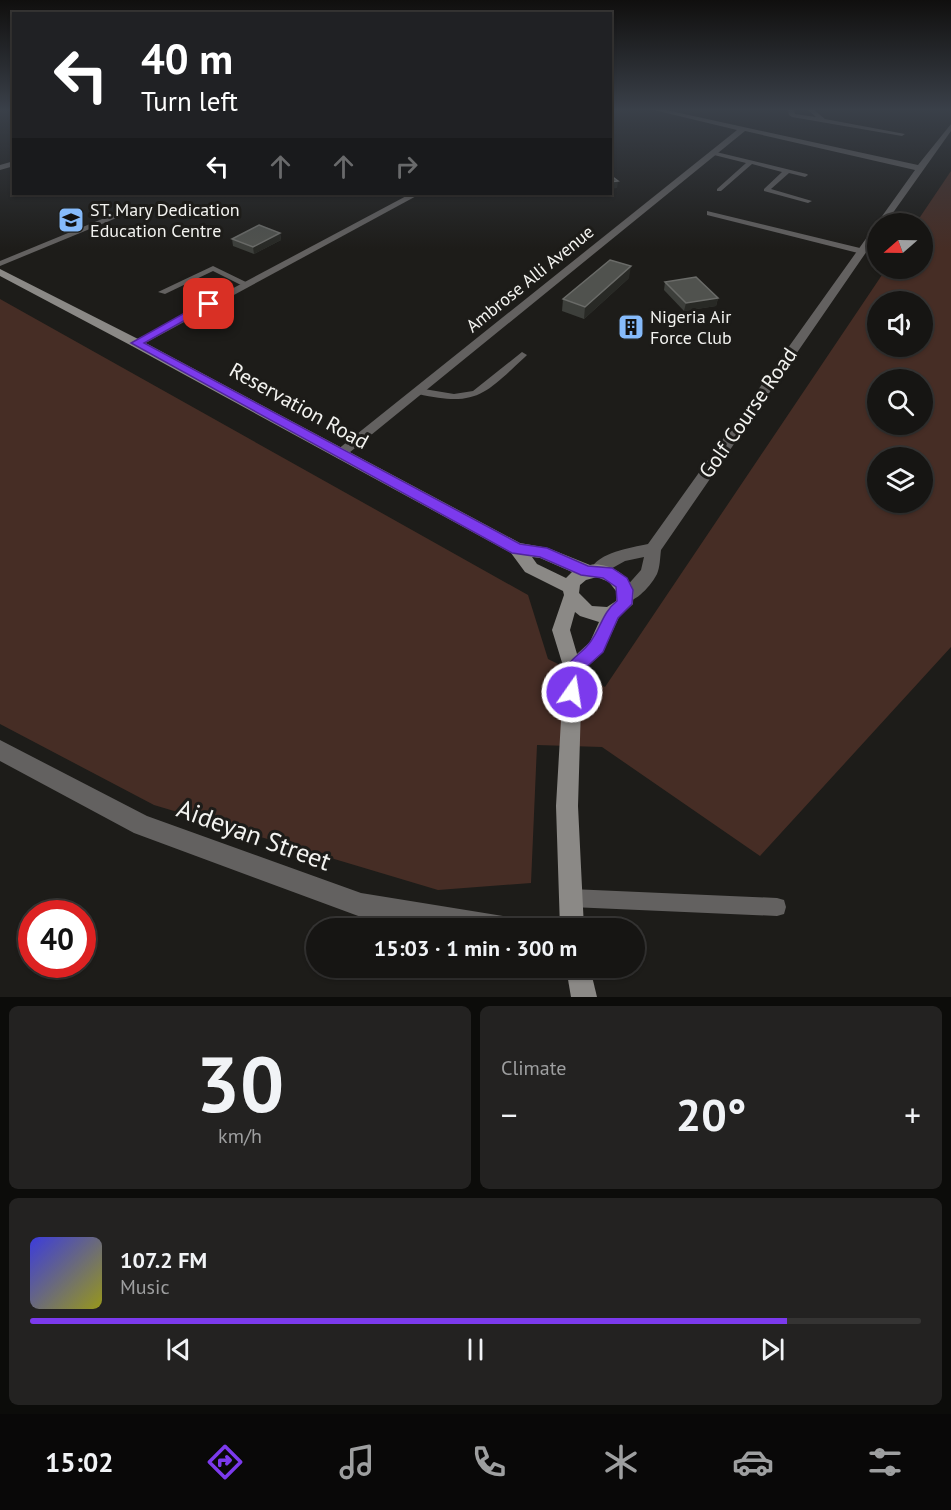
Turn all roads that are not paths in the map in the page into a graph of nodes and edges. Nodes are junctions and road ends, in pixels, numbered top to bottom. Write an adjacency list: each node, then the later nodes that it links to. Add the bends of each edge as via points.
1 (708, 157): 23 (street, Ambrose Alli Avenue)
2 (727, 157): 5 (lane)
3 (867, 157): 6 (street)
4 (928, 157): 6 (street)
5 (751, 162): 7 (lane); 9 (lane)
6 (919, 168): 14 (street)
7 (787, 171): 8 (lane); 11 (lane, via 766,190)
8 (805, 175)
9 (719, 190)
10 (414, 195): 19 (street)
11 (808, 201)
12 (127, 212): 17 (lane)
13 (710, 213): 16 (lane)
14 (888, 213)
15 (867, 243): 16 (street, Golf Course Road)
16 (861, 251): 26 (street, Golf Course Road)
17 (0, 264)
18 (0, 272): 21 (street, Reservation Road)
19 (246, 284): 20 (lane, via 213,268); 21 (street)
20 (162, 292)
21 (136, 343): 24 (street, Reservation Road)
22 (522, 355): 23 (lane, via 481,392 470,397 441,397)
23 (418, 391): 24 (street, Ambrose Alli Avenue)
24 (339, 454): 25 (street, Reservation Road)
25 (518, 549): 27 (street, via 542,552); 28 (street, Reservation Road, via 531,568)
26 (654, 549): 27 (street, via 621,556); 29 (street, Golf Course Road, via 649,573)
27 (592, 571): 28 (street, via 575,577); 29 (street, via 615,577 626,590)
28 (570, 592): 30 (street, via 583,610); 31 (street, via 561,630)
29 (626, 597): 30 (street)
30 (612, 614): 31 (street, via 597,647)
31 (573, 669): 33 (street, via 567,806)
32 (0, 750): 35 (street, Aideyan Street, via 142,825 361,904)
33 (571, 898): 34 (lane); 36 (street)
34 (777, 908)
35 (444, 918)
36 (572, 918)
37 (580, 978): 38 (street)
38 (584, 997)

